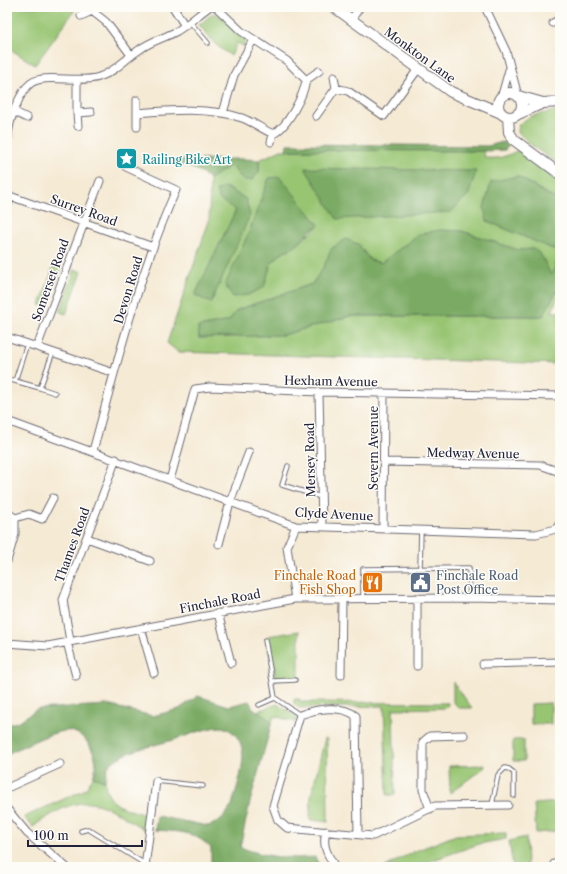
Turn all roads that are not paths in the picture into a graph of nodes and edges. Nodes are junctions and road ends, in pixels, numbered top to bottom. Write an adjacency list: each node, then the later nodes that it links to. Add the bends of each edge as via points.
1 (173, 7): 12 (street)
2 (208, 7): 12 (street)
3 (216, 7): 13 (street)
4 (334, 7): 10 (street, Monkton Lane)
5 (360, 7): 10 (street)
6 (485, 7): 17 (street, via 506,50)
7 (92, 9): 8 (street); 15 (street, via 106,22)
8 (81, 16)
9 (560, 19): 11 (street)
10 (351, 20): 16 (street, Monkton Lane)
11 (553, 23)
12 (187, 24): 14 (lane); 15 (street)
13 (253, 40): 20 (street, via 288,61); 33 (street, via 234,75)
14 (208, 43)
15 (131, 56): 21 (street, via 109,73)
16 (418, 69): 22 (street, via 384,116 348,91); 27 (street, Monkton Lane, via 451,92)
17 (509, 70): 23 (street); 24 (street)
18 (319, 71): 20 (street)
19 (334, 77): 22 (street)
20 (306, 80): 39 (street, via 301,97 285,125)
21 (77, 81): 29 (street, via 36,80 24,90); 31 (street)
22 (336, 88): 35 (street)
23 (518, 96): 24 (street, via 508,93); 28 (street); 34 (street, via 522,106)
24 (500, 97): 27 (street); 34 (street, via 498,106)
25 (137, 100): 32 (street)
26 (560, 102): 28 (street)
27 (476, 103): 34 (street, Monkton Lane)
28 (543, 103): 34 (street)
29 (15, 112): 36 (street); 40 (street, via 9,124)
30 (91, 112): 31 (street)
31 (77, 113): 37 (street)
32 (137, 113): 33 (street); 38 (street)
33 (223, 113): 39 (street, via 246,119)
34 (509, 115): 43 (street, via 509,132 514,140)
35 (316, 116)
36 (28, 118)
37 (78, 126)
38 (137, 128)
39 (273, 134): 41 (street)
40 (8, 138)
41 (271, 142)
42 (126, 167): 48 (street, Devon Road, via 176,190)
43 (560, 174)
44 (100, 181): 47 (street, Somerset Road)
45 (9, 196): 46 (street); 47 (street, Surrey Road)
46 (7, 208)
47 (83, 222): 48 (street, Surrey Road); 51 (street, Somerset Road)
48 (153, 247): 53 (street, Devon Road)
49 (7, 337): 50 (street)
50 (27, 344): 51 (street); 55 (lane)
51 (37, 347): 52 (street)
52 (53, 352): 53 (street); 56 (lane)
53 (114, 373): 62 (street, Devon Road)
54 (7, 379): 55 (lane)
55 (15, 381): 56 (lane)
56 (40, 388): 58 (lane)
57 (320, 392): 59 (street, Hexham Avenue); 68 (street, Hexham Avenue, via 210,387 195,390); 70 (street, Mersey Road)
58 (55, 393)
59 (384, 393): 60 (street, Hexham Avenue); 65 (street, Severn Avenue)
60 (560, 396)
61 (7, 420): 62 (street, Clyde Avenue)
62 (92, 450): 64 (street, Clyde Avenue)
63 (249, 452): 71 (street)
64 (116, 459): 68 (street, Clyde Avenue); 79 (street, Thames Road)
65 (384, 462): 67 (street, Medway Avenue, via 540,465); 77 (street, Severn Avenue)
66 (288, 466): 70 (lane, via 282,485)
67 (560, 472)
68 (170, 480): 71 (street, Clyde Avenue)
69 (53, 498): 73 (street, via 42,519 29,514)
70 (322, 498): 76 (street, Mersey Road)
71 (230, 502): 75 (street, Clyde Avenue); 80 (street)
72 (7, 512): 73 (street)
73 (15, 518): 81 (street, via 15,534)
74 (560, 523): 78 (street, Clyde Avenue, via 556,528 536,534)
75 (296, 526): 76 (street, Clyde Avenue); 86 (street, via 287,547)
76 (322, 526): 77 (street, Clyde Avenue)
77 (383, 528): 78 (street, Clyde Avenue)
78 (421, 529): 83 (lane)
79 (86, 538): 82 (street); 93 (street, Thames Road, via 63,600)
80 (219, 544)
81 (7, 560)
82 (150, 561)
83 (420, 568): 85 (lane, via 469,568); 88 (lane, via 363,569)
84 (417, 598): 85 (street, Finchale Road); 88 (street, Finchale Road); 98 (street)
85 (470, 598): 89 (street, Finchale Road)
86 (295, 599): 87 (street, Finchale Road); 90 (street, Finchale Road)
87 (342, 599): 88 (street, Finchale Road); 100 (street)
88 (363, 599)
89 (560, 600)
90 (218, 613): 91 (street, Finchale Road); 96 (street)
91 (141, 628): 93 (street, Finchale Road); 99 (street)
92 (265, 640): 103 (lane)
93 (68, 642): 94 (street, Finchale Road, via 48,646); 101 (street, Thames Road)
94 (7, 643)
95 (560, 662): 97 (street)
96 (231, 664)
97 (483, 664)
98 (417, 666)
99 (154, 673)
100 (341, 675)
101 (76, 676)
102 (295, 680): 103 (lane)
103 (273, 681): 104 (lane)
104 (275, 698): 105 (lane); 106 (lane)
105 (259, 705)
106 (300, 715): 118 (street, via 273,806 278,820 287,828); 119 (street, via 315,709 341,709 356,716)
107 (464, 735): 116 (street, via 430,736 423,742 423,790)
108 (60, 764): 111 (street)
109 (156, 781): 110 (lane); 120 (street)
110 (203, 786)
111 (7, 788)
112 (514, 796): 114 (lane, via 514,773 509,769 502,770 498,775)
113 (508, 804): 114 (street)
114 (492, 805): 116 (street, via 435,806)
115 (7, 809): 121 (street, via 27,832)
116 (430, 809): 119 (street, via 373,836)
117 (80, 831): 120 (lane, via 88,829)
118 (326, 831): 119 (street); 122 (street, via 323,842)
119 (358, 834)
120 (145, 866)
121 (66, 867)
122 (334, 867)

